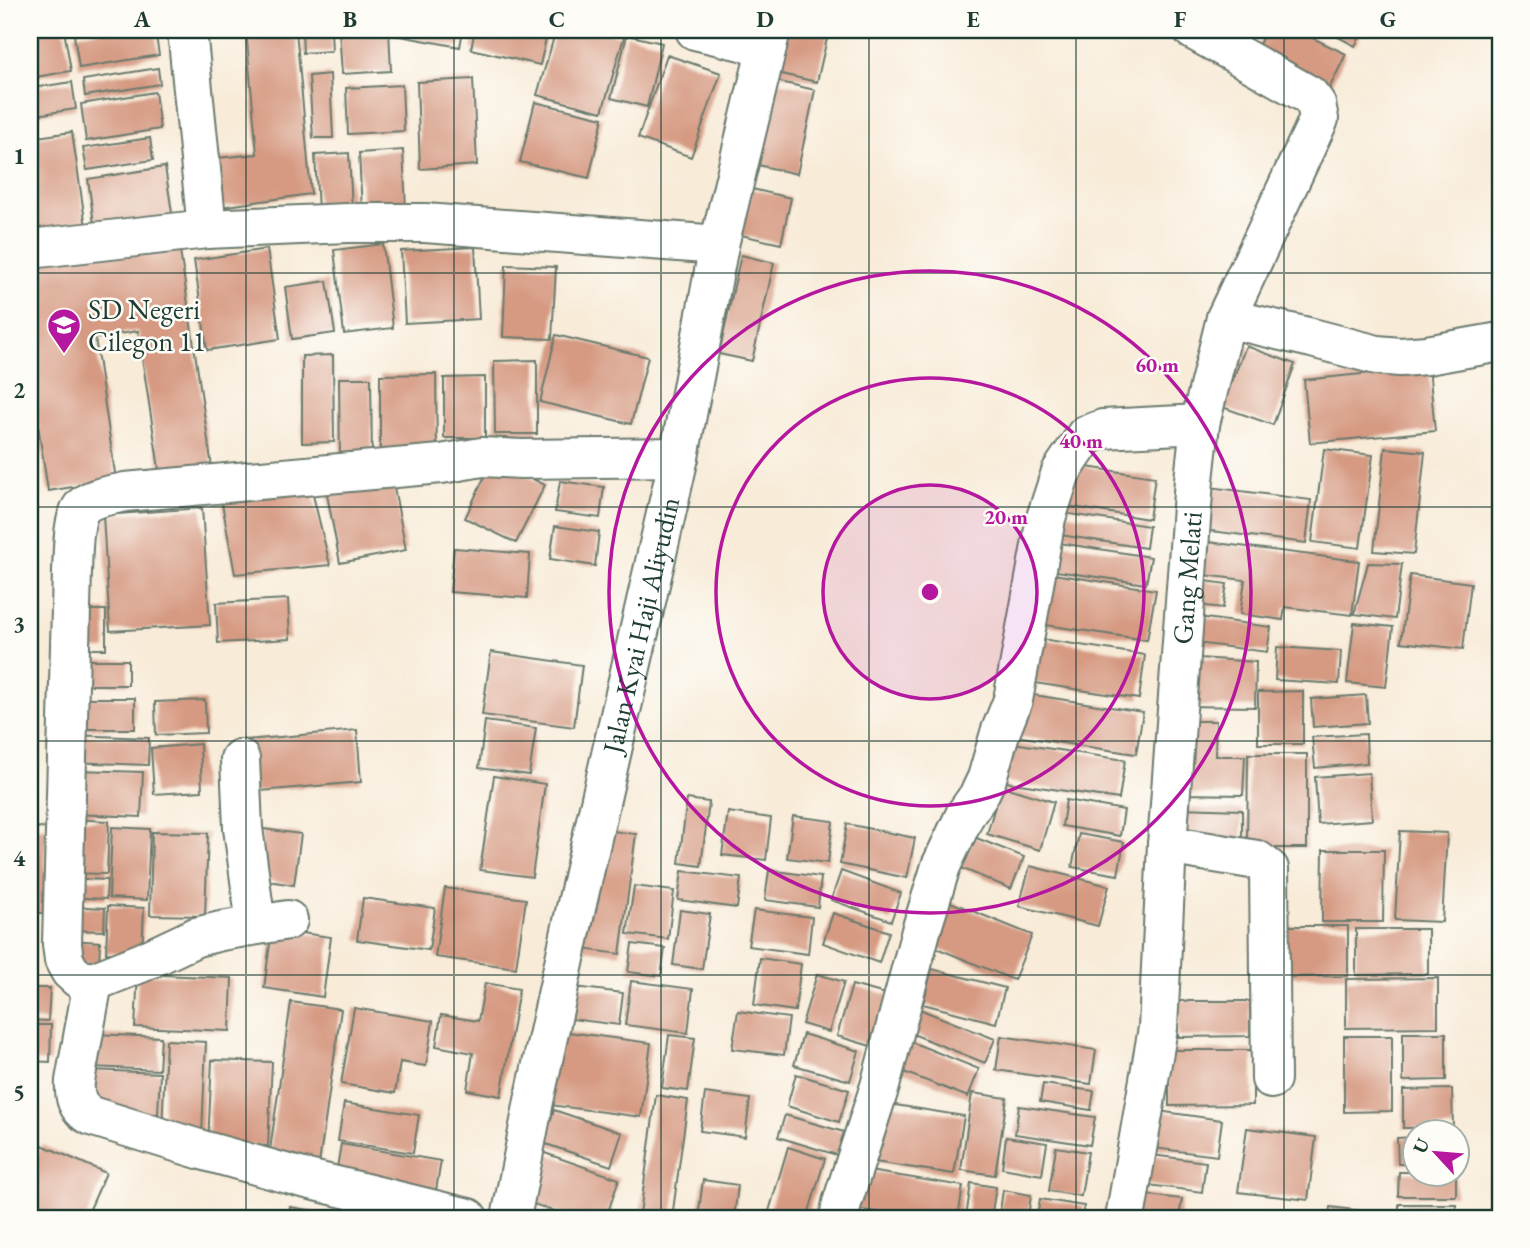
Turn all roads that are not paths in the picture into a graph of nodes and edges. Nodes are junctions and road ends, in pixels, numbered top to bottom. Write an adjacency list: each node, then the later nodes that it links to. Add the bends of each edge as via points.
1 (187, 30): 5 (street)
2 (695, 30): 4 (street)
3 (1193, 30): 8 (street, Gang Melati, via 1309,95 1319,119)
4 (769, 38): 6 (street, Jalan Kyai Haji Aliyudin)
5 (207, 229): 6 (street, via 425,223); 7 (street)
6 (719, 245): 11 (street, Jalan Kyai Haji Aliyudin)
7 (30, 249)
8 (1226, 318): 9 (street, via 1377,355 1427,355); 10 (street, Gang Melati)
9 (1500, 342)
10 (1200, 424): 13 (street, Gang Melati); 18 (street, via 1103,429 1086,435 1061,472 1046,518 1013,700 987,778 941,866)
11 (679, 457): 14 (street, via 482,457 125,492 82,506 76,520 72,571 62,944 70,971); 17 (street, Jalan Kyai Haji Aliyudin)
12 (240, 759): 14 (street, via 243,828 272,923 196,937)
13 (1167, 845): 15 (street, via 1256,860 1269,869); 19 (street, Gang Melati, via 1158,1028)
14 (93, 982): 16 (street, via 75,1080 74,1093 82,1111 299,1177)
15 (1271, 1079)
16 (468, 1218)
17 (511, 1218)
18 (839, 1218)
19 (1125, 1218)

